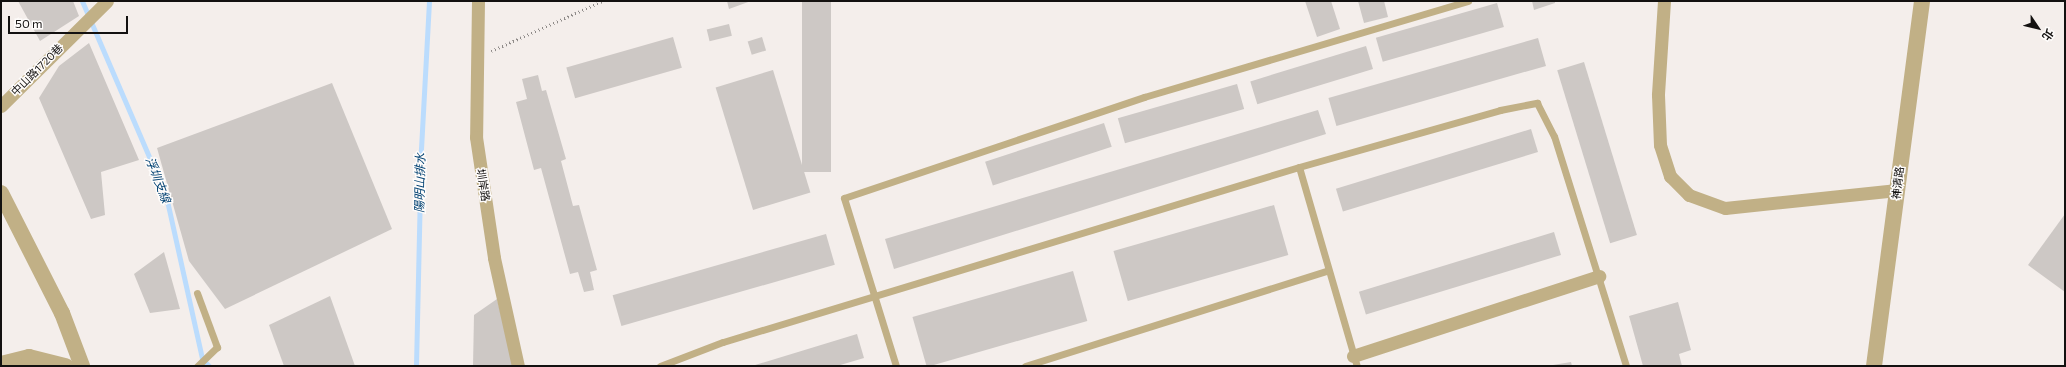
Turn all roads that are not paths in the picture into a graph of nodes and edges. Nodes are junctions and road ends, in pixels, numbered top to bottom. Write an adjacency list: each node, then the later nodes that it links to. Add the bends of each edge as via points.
1 (107, 1): 6 (street, 中山路1720巷)
2 (478, 1): 19 (street, 圳岸路, via 476,136 494,258)
3 (1468, 1): 13 (lane, via 1144,98 844,198)
4 (1664, 1): 8 (street, via 1658,95 1660,145 1670,176 1689,195 1725,208)
5 (1922, 1): 8 (street, 神清路)
6 (1, 106)
7 (1299, 167): 10 (lane); 11 (lane, via 1500,110 1537,103 1554,136); 13 (lane)
8 (1897, 190): 24 (street, 神清路)
9 (1, 193): 18 (street, via 62,312)
10 (1326, 271): 14 (lane); 22 (lane)
11 (1599, 276): 14 (street); 23 (lane)
12 (196, 293): 16 (lane, via 217,347)
13 (874, 296): 20 (lane, via 723,342); 21 (lane)
14 (1355, 361)
15 (1, 364): 17 (street, via 29,356)
16 (198, 365)
17 (66, 366)
18 (82, 366)
19 (518, 366)
20 (660, 366)
21 (896, 366)
22 (1025, 366)
23 (1626, 366)
24 (1874, 366)

